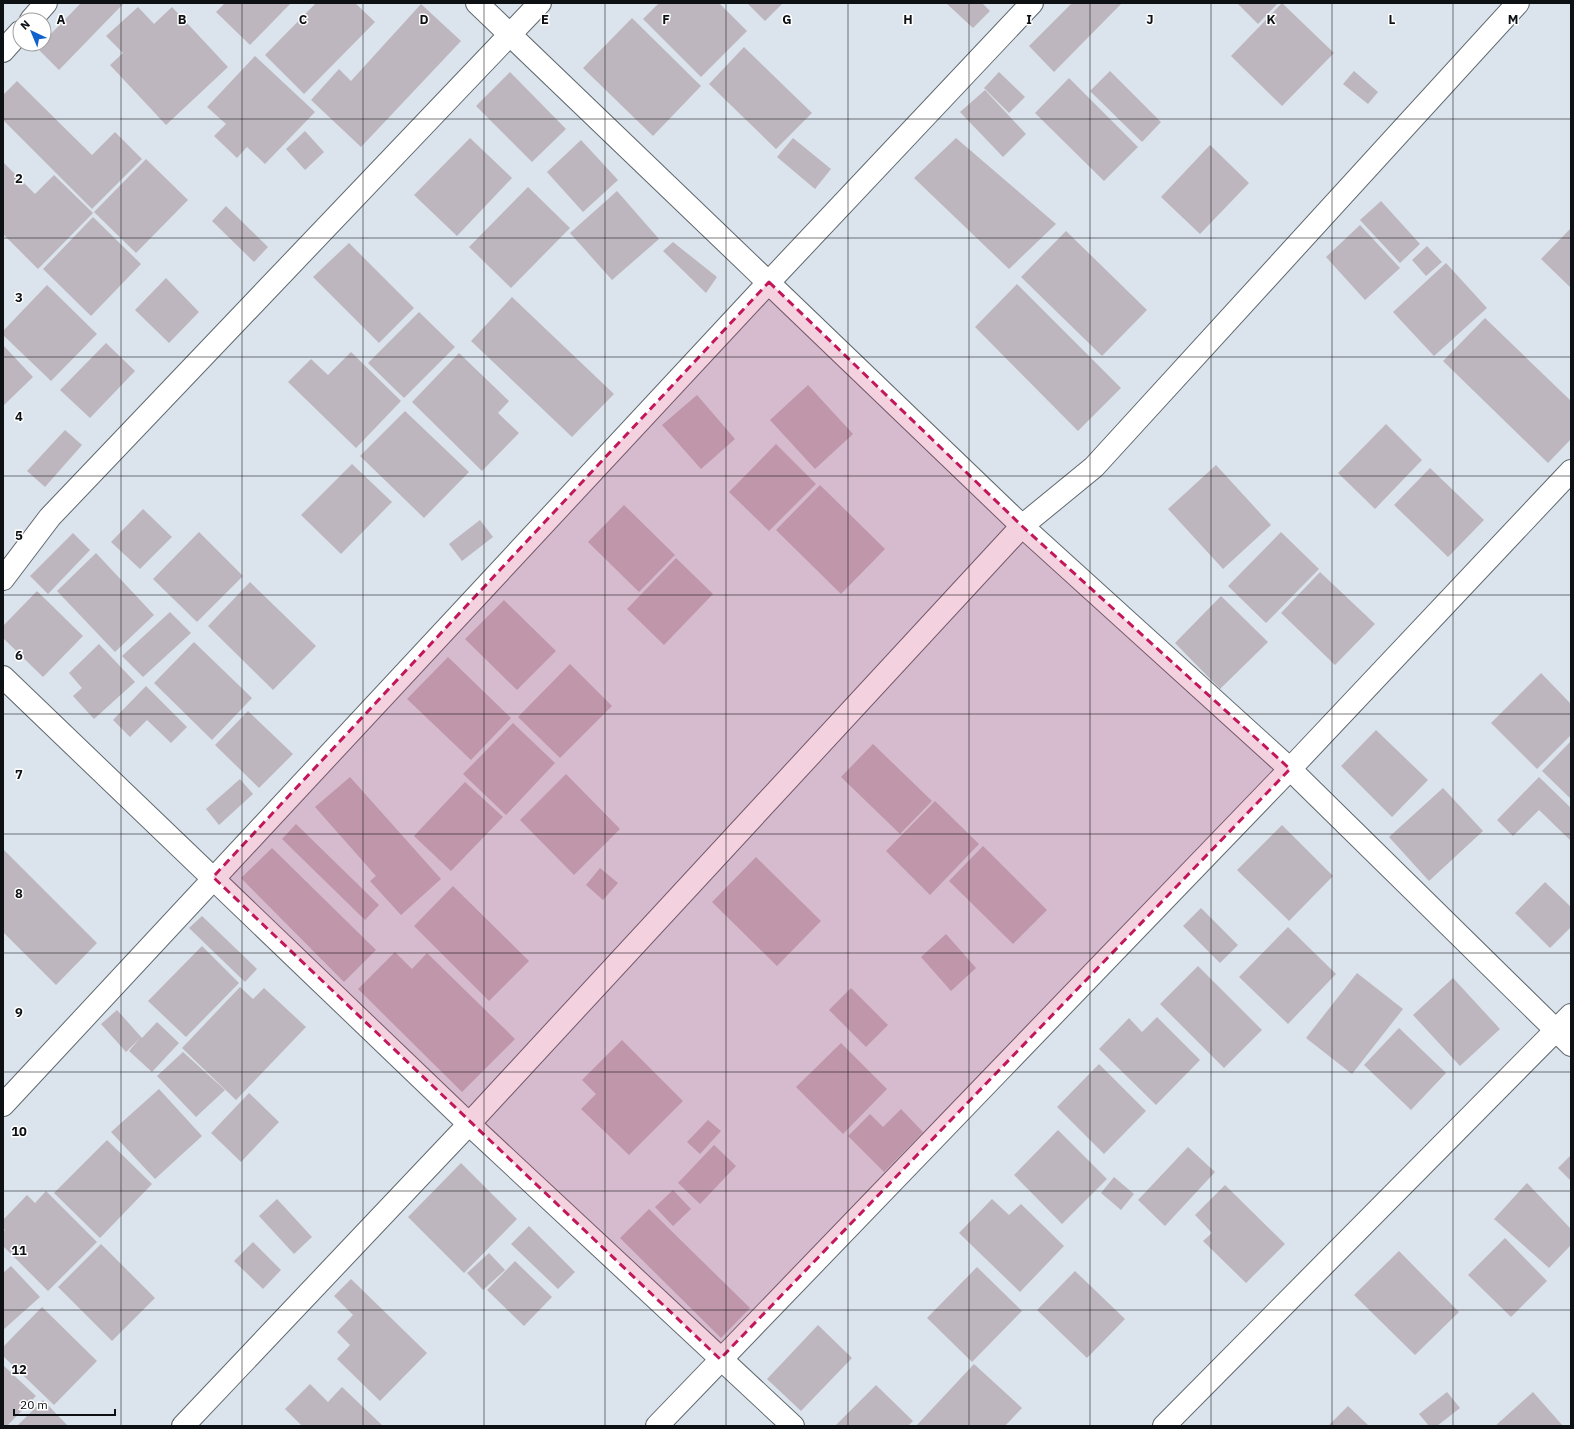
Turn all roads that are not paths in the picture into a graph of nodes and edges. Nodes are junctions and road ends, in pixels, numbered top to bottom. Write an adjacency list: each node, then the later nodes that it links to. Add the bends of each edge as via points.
1 (46, 3): 6 (street)
2 (477, 3): 7 (street)
3 (540, 3): 7 (street)
4 (1032, 3): 10 (street)
5 (1518, 3): 12 (street, via 1094,467)
6 (38, 12)
7 (510, 35): 10 (street); 13 (street, via 50,518)
8 (12, 41): 9 (street)
9 (3, 51)
10 (769, 282): 12 (street); 16 (street)
11 (1571, 471): 15 (street)
12 (1022, 526): 15 (street); 19 (street)
13 (3, 579)
14 (3, 677): 16 (street)
15 (1290, 769): 17 (street); 20 (street)
16 (214, 877): 18 (street); 19 (street)
17 (1566, 1031): 24 (street)
18 (3, 1105)
19 (469, 1124): 20 (street); 21 (street)
20 (720, 1359): 22 (street); 23 (street)
21 (183, 1426)
22 (657, 1426)
23 (794, 1426)
24 (1164, 1426)

